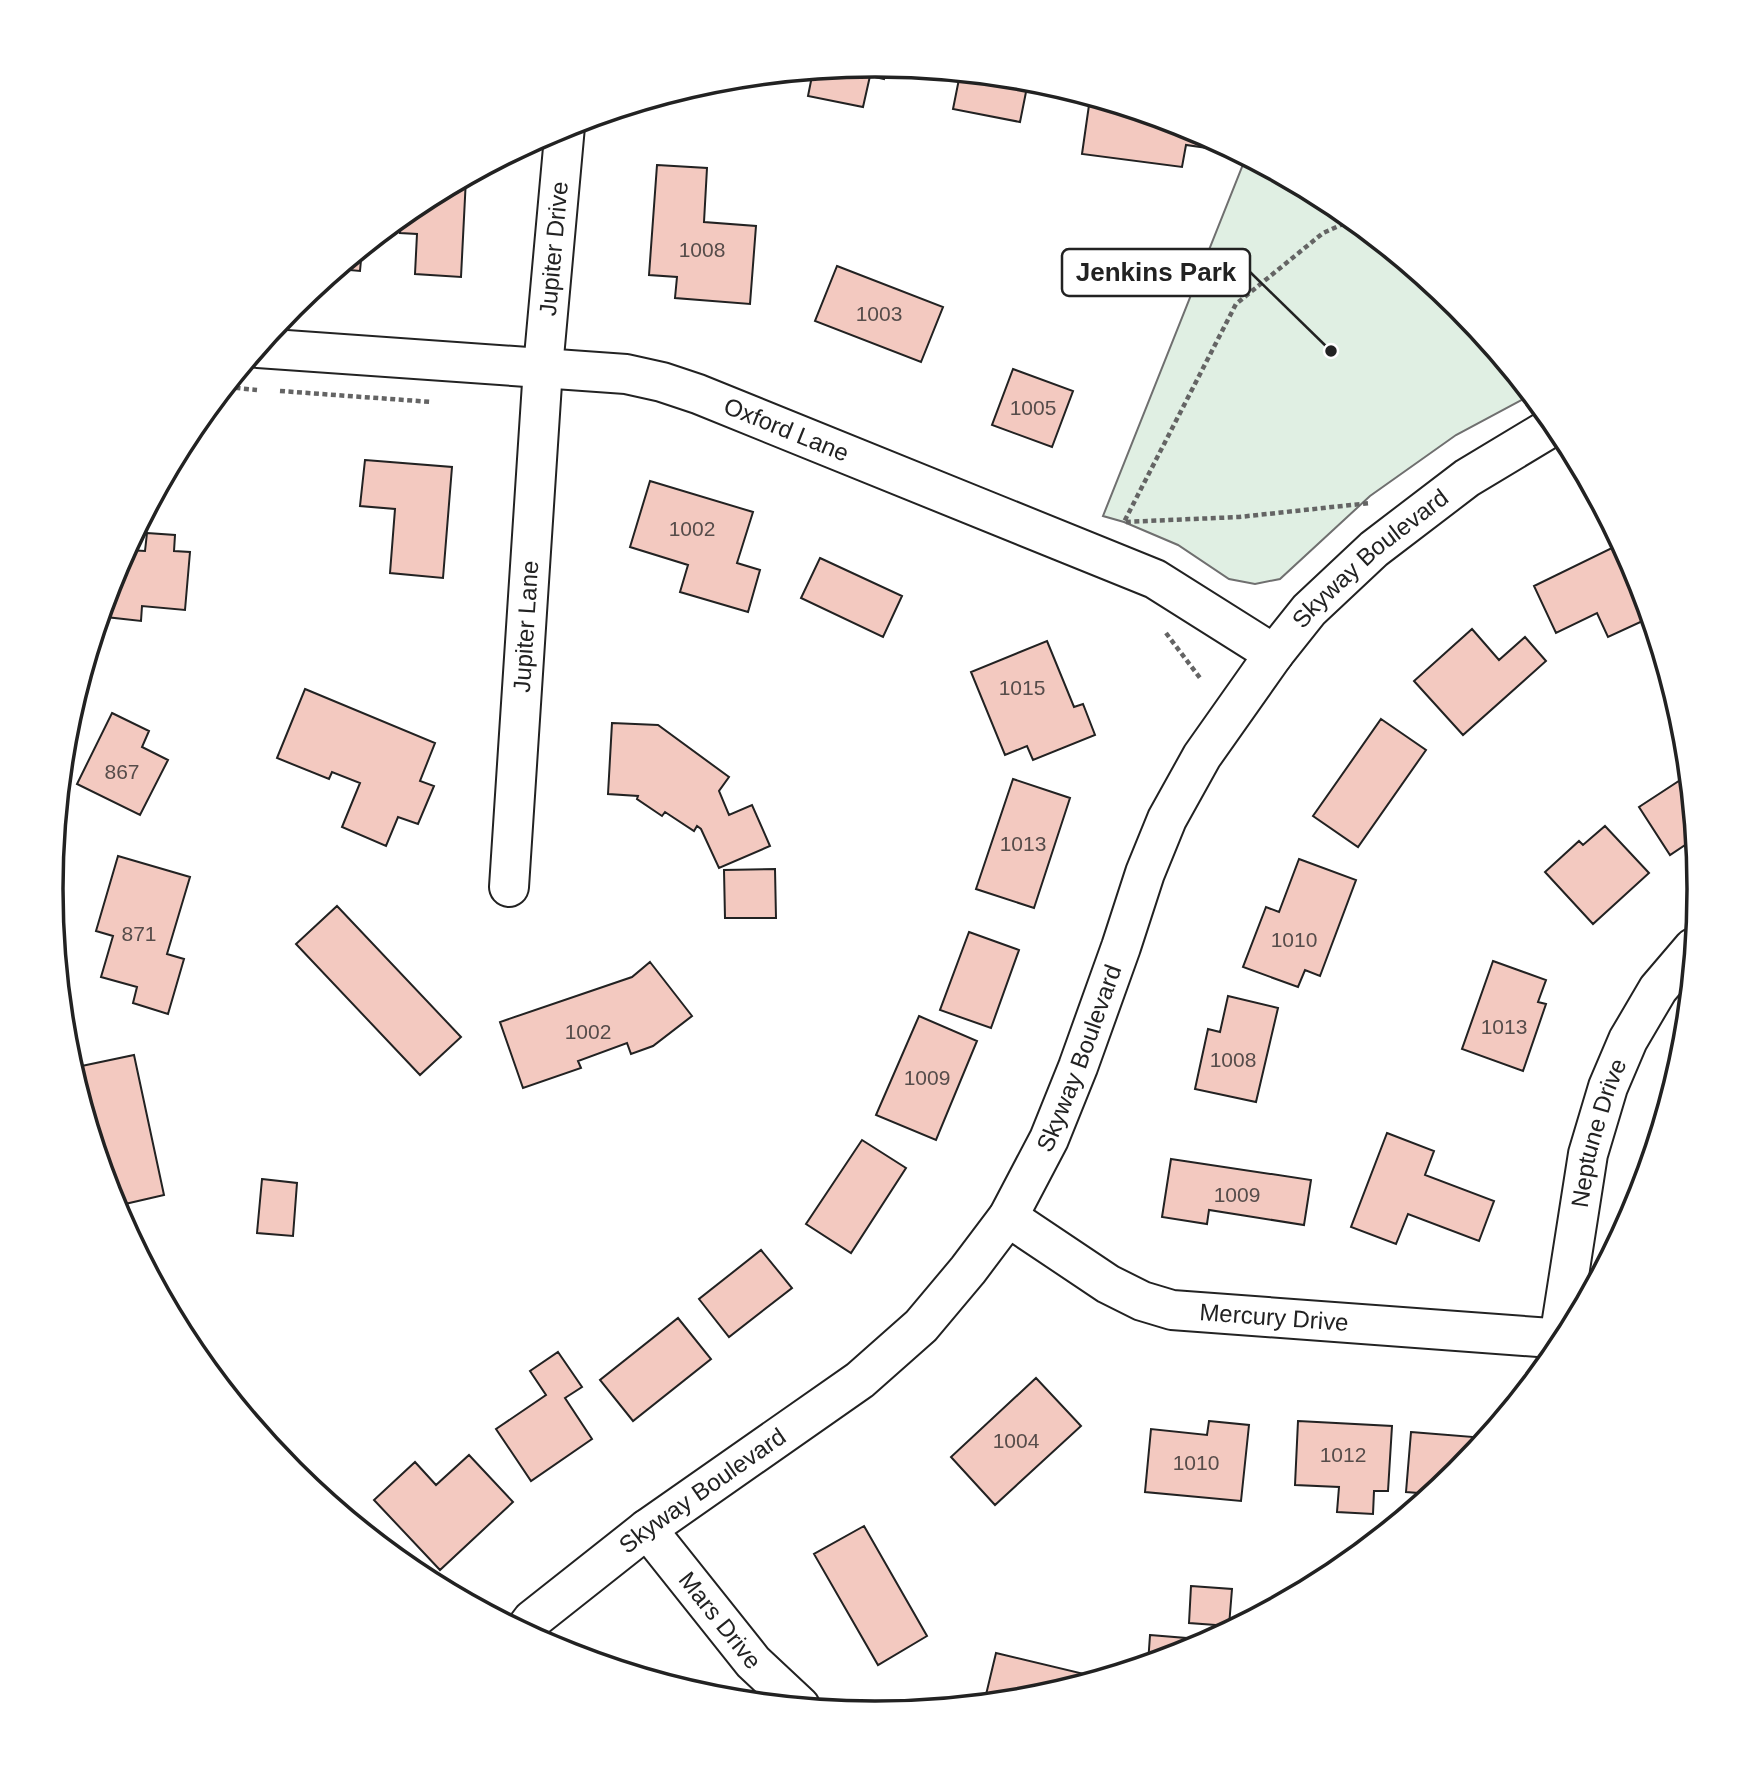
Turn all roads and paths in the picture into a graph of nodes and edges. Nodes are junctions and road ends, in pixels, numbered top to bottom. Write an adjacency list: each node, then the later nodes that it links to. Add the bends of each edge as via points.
1 (564, 139): 4 (street, Jupiter Drive)
2 (1341, 225): 8 (path, via 1323,233 1237,304 1124,522 1239,517)
3 (270, 349): 4 (street, Oxford Lane)
4 (543, 368): 10 (street, Oxford Lane, via 626,374 698,394 1155,579); 12 (street, Jupiter Lane)
5 (237, 388): 6 (path)
6 (433, 402)
7 (1545, 431): 10 (street, Skyway Boulevard, via 1467,478 1374,549 1309,610)
8 (1380, 502)
9 (1160, 626): 11 (path)
10 (1274, 654): 14 (street, Skyway Boulevard, via 1202,756 1167,819 1078,1067 1049,1139)
11 (1199, 678)
12 (509, 887)
13 (1683, 959): 15 (street, Neptune Drive, via 1658,989 1628,1040 1608,1087 1588,1154)
14 (1008, 1217): 16 (street, Mercury Drive, via 1108,1284 1172,1310); 17 (street, Skyway Boulevard, via 921,1326 860,1380)
15 (1565, 1317)
16 (1552, 1338)
17 (647, 1530): 18 (street, Skyway Boulevard); 19 (street, Mars Drive, via 753,1662)
18 (529, 1624)
19 (790, 1697)

